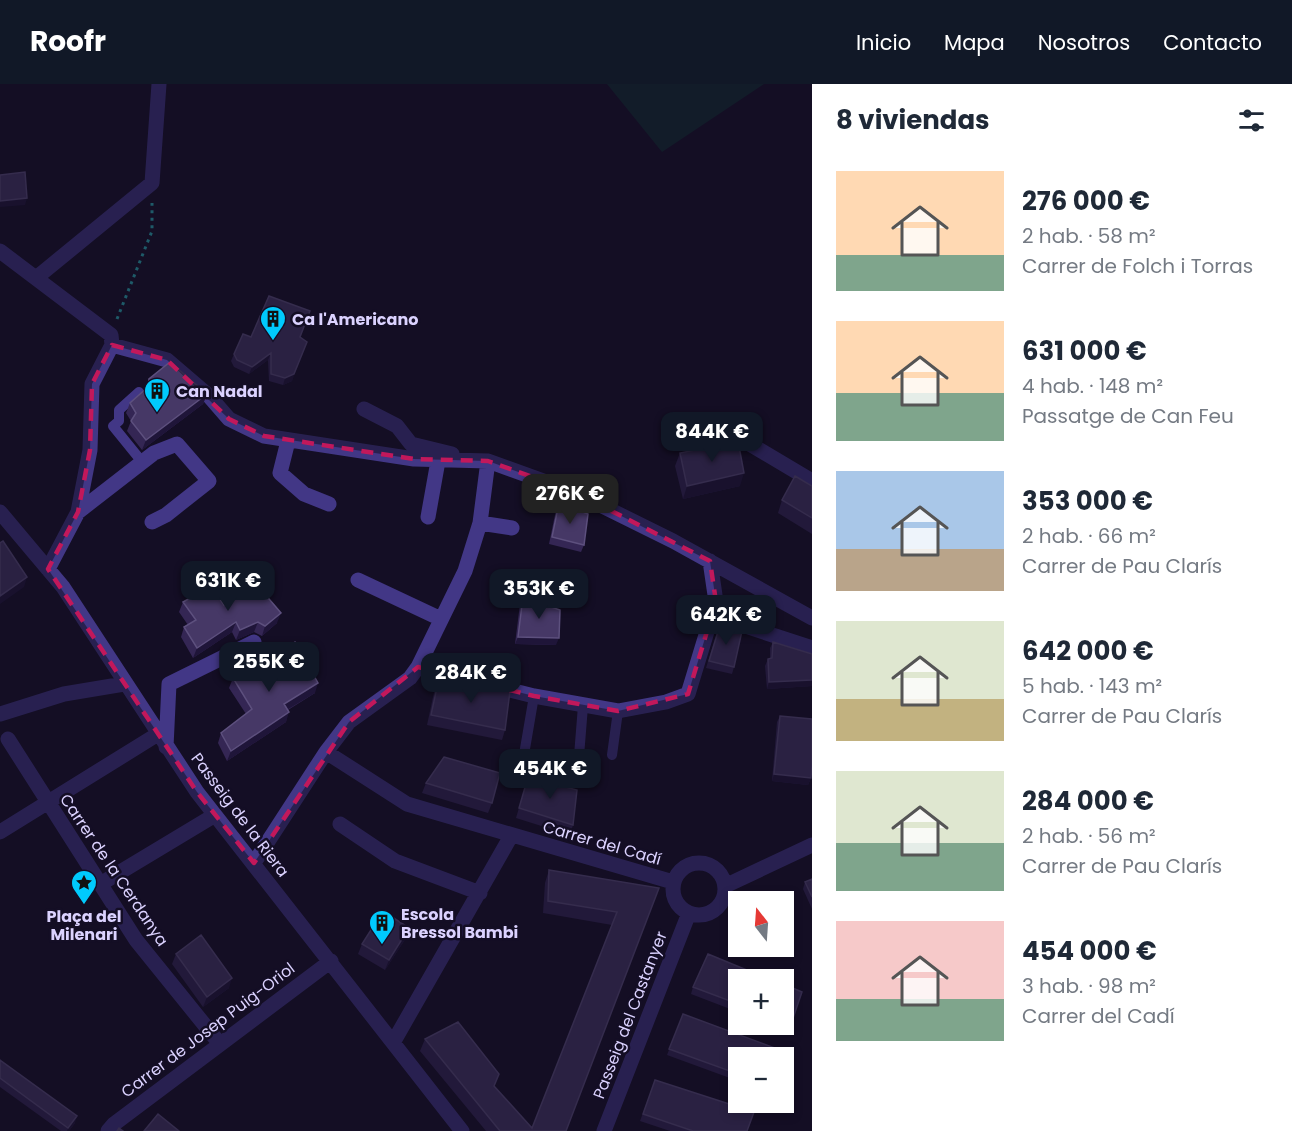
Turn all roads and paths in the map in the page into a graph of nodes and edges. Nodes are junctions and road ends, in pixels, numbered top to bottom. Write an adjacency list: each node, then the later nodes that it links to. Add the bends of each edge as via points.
1 (159, 84): 2 (street)
2 (152, 183): 4 (street); 5 (path, via 152,231)
3 (0, 251): 4 (street)
4 (36, 278): 5 (street)
5 (111, 340): 9 (street, via 167,360 229,419 264,436); 16 (street, via 92,384 90,450)
6 (139, 392): 12 (lane, via 119,410 119,421 112,426)
7 (364, 409): 11 (street, via 397,426 411,444)
8 (711, 421): 13 (street)
9 (288, 441): 10 (street); 14 (street, via 280,473 304,494)
10 (438, 460): 11 (street); 17 (street)
11 (480, 460): 19 (street); 23 (street, via 574,492)
12 (142, 463): 16 (street); 18 (street, via 154,453 177,444 208,481)
13 (812, 481)
14 (329, 504)
15 (0, 512): 20 (street, Passeig de la Riera)
16 (78, 512): 24 (street)
17 (428, 517)
18 (152, 522)
19 (480, 523): 21 (street); 28 (street, via 465,571)
20 (15, 528): 22 (street); 24 (street, Passeig de la Riera)
21 (512, 528)
22 (0, 533)
23 (710, 561): 26 (street); 27 (street)
24 (48, 569): 32 (street, Passeig de la Riera)
25 (358, 580): 28 (street)
26 (716, 602): 30 (street, via 727,620); 35 (street, via 688,694)
27 (812, 618)
28 (441, 619): 31 (street)
29 (254, 642): 38 (street, via 169,684)
30 (812, 648)
31 (418, 667): 33 (street); 39 (street, via 410,678 350,722)
32 (124, 684): 36 (street, via 64,694); 38 (street, Passeig de la Riera)
33 (534, 696): 34 (street); 42 (lane)
34 (583, 706): 35 (street); 41 (lane)
35 (618, 711): 40 (lane)
36 (0, 714)
37 (8, 739): 43 (street, Carrer de la Cerdanya)
38 (162, 740): 43 (street); 44 (street, Passeig de la Riera)
39 (326, 752): 47 (street, Carrer del Cadí, via 407,804); 49 (street)
40 (612, 755)
41 (579, 756)
42 (520, 778)
43 (47, 803): 46 (street); 57 (street, Carrer de la Cerdanya, via 136,940)
44 (215, 814): 49 (street, Passeig de la Riera); 50 (street)
45 (340, 824): 53 (street, via 395,861)
46 (0, 832)
47 (511, 836): 51 (street, Carrer del Cadí); 53 (street)
48 (812, 844): 52 (street)
49 (254, 863): 55 (street, Passeig de la Riera)
50 (107, 880)
51 (673, 882): 52 (street, via 684,867 701,862 717,870); 54 (street, via 675,901)
52 (725, 886): 54 (street, via 724,897 714,910)
53 (480, 893): 56 (street)
54 (689, 913): 60 (street, Passeig del Castanyer)
55 (331, 961): 56 (street, Passeig de la Riera); 57 (street, Carrer de Josep Puig-Oriol)
56 (394, 1041): 59 (street, Passeig de la Riera)
57 (220, 1044): 58 (street, Carrer de Josep Puig-Oriol)
58 (108, 1131)
59 (462, 1131)
60 (604, 1131)

